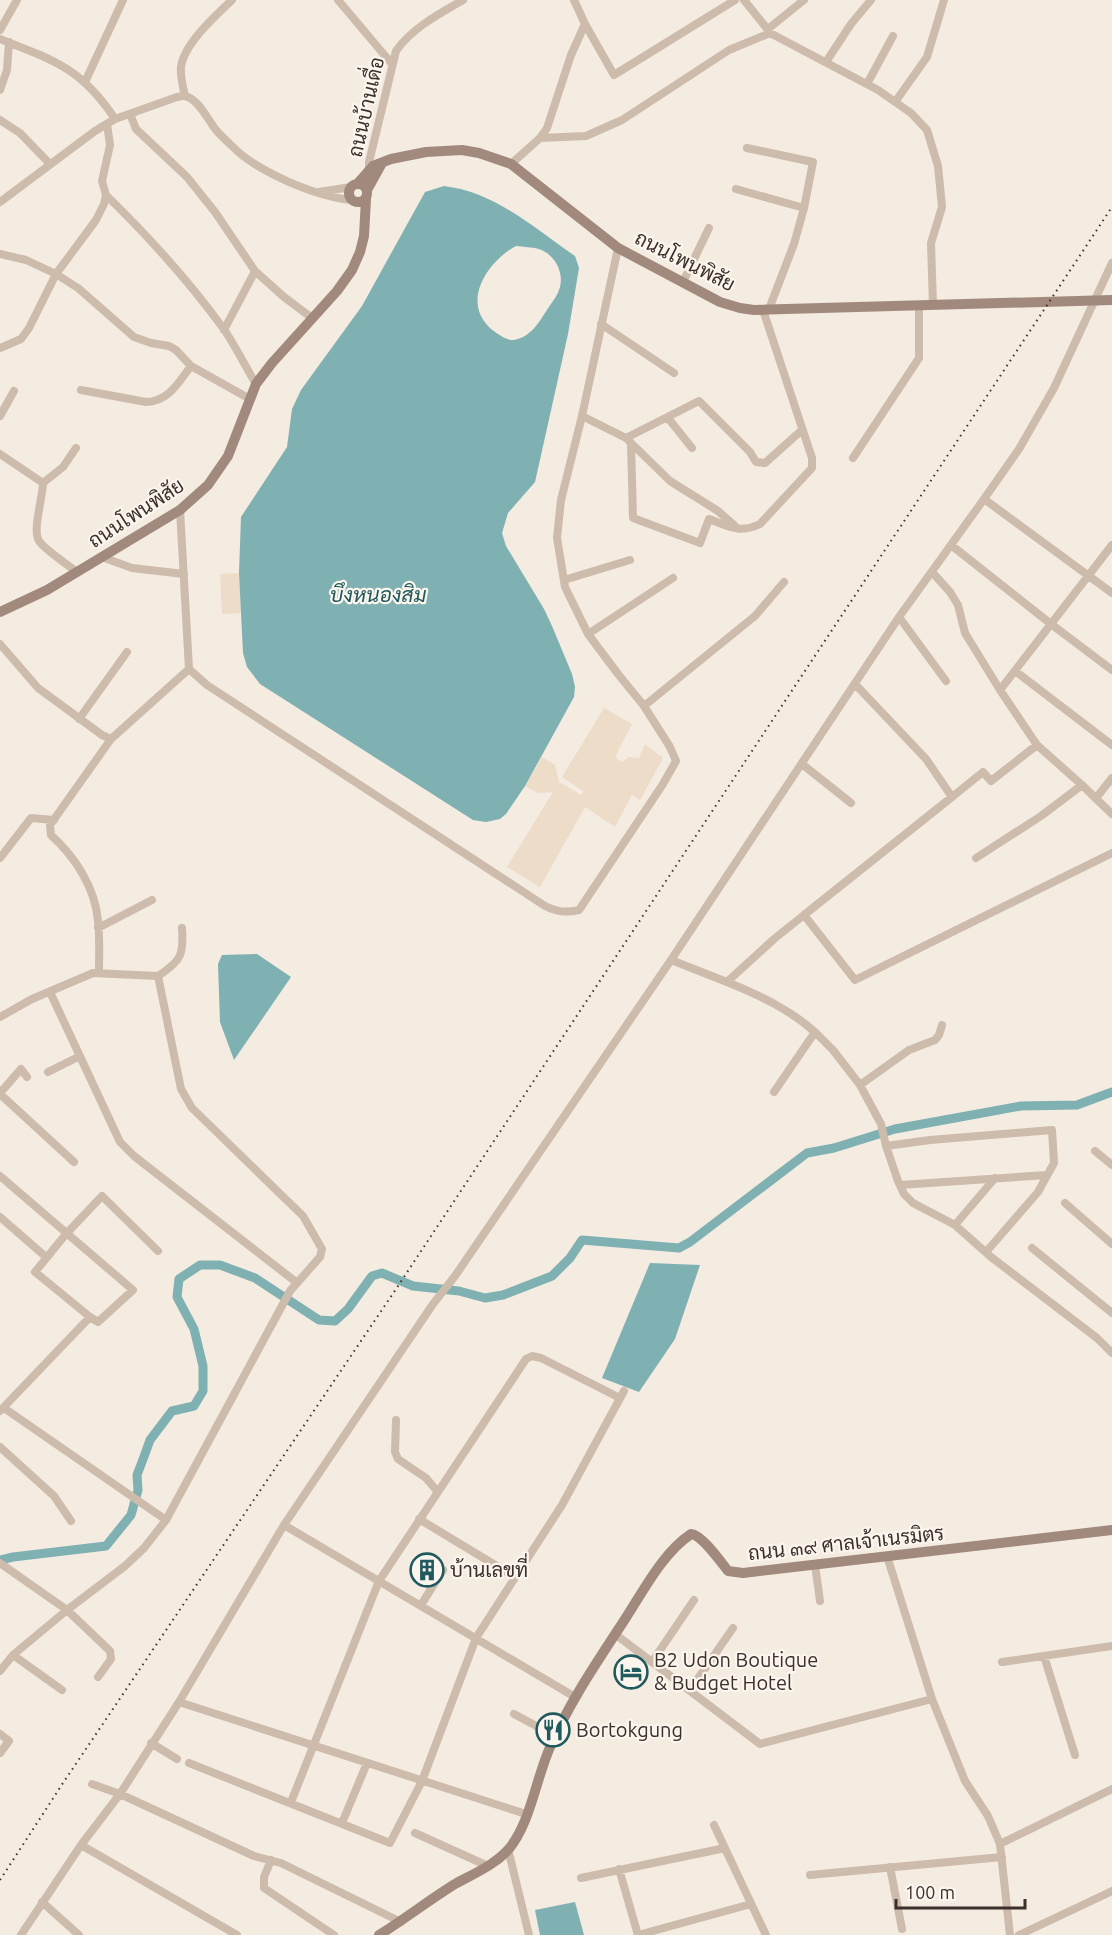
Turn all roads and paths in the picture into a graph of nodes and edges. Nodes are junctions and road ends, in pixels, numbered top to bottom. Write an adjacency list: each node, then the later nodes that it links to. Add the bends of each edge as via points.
1 (17, 0): 13 (street)
2 (123, 0): 20 (street)
3 (232, 0): 23 (street, via 193,42 182,62)
4 (463, 0): 19 (street, ถนนบ้านเดื่อ, via 403,40)
5 (573, 0): 12 (street)
6 (735, 0): 12 (street, via 614,75)
7 (744, 0): 14 (street)
8 (804, 0): 14 (street)
9 (871, 0): 18 (street)
10 (944, 0): 24 (street, via 927,57)
11 (343, 2): 19 (street)
12 (585, 24): 29 (street, via 550,121)
13 (0, 30)
14 (769, 31): 18 (street); 29 (street, via 729,50 630,114 586,136)
15 (893, 36): 21 (street)
16 (0, 39): 17 (street)
17 (9, 42): 20 (street, via 48,58); 22 (street, via 7,70)
18 (826, 62): 21 (street)
19 (392, 64): 34 (street, ถนนบ้านเดื่อ)
20 (86, 82): 26 (street)
21 (867, 84): 24 (street)
22 (0, 90)
23 (185, 96): 25 (street); 36 (street, via 192,99 240,155)
24 (896, 102): 51 (street, via 927,130 938,166 942,207 931,243)
25 (130, 114): 26 (street); 45 (street, via 136,129 187,177 215,212)
26 (115, 119): 28 (street)
27 (0, 120): 32 (street, via 20,133)
28 (107, 124): 32 (street); 38 (street, via 110,145 102,181)
29 (540, 138): 33 (street)
30 (747, 148): 40 (street, via 813,162)
31 (382, 163): 33 (street, ถนนโพนพิสัย, via 426,152 462,150); 34 (street, ถนนโพนพิสัย); 37 (street)
32 (50, 164): 39 (street)
33 (511, 164): 42 (street, ถนนโพนพิสัย)
34 (368, 171): 37 (street)
35 (736, 189): 40 (street)
36 (315, 192): 37 (street); 37 (street, via 333,198)
37 (360, 192): 53 (street, ถนนโพนพิสัย, via 365,226 360,252 337,291)
38 (106, 195): 46 (street, via 96,220); 55 (street, via 142,231)
39 (0, 202)
40 (804, 208): 52 (street, via 794,244)
41 (709, 228): 47 (street)
42 (618, 248): 47 (street, ถนนโพนพิสัย); 54 (street)
43 (0, 254): 46 (street, via 26,260)
44 (1112, 262): 48 (street)
45 (255, 271): 53 (street); 55 (street)
46 (56, 274): 56 (street, via 21,339); 57 (street, via 78,288 134,338 169,346)
47 (683, 282): 52 (street, ถนนโพนพิสัย, via 720,302)
48 (1095, 300): 49 (street, ถนนโพนพิสัย); 51 (street, ถนนโพนพิสัย); 73 (street, via 1054,388)
49 (1112, 300)
50 (919, 305): 51 (street, ถนนโพนพิสัย); 52 (street, ถนนโพนพิสัย); 71 (street, via 919,358)
51 (933, 305)
52 (766, 310): 66 (street)
53 (312, 318): 59 (street, ถนนโพนพิสัย)
54 (601, 324): 58 (street); 64 (street)
55 (224, 330): 59 (street)
56 (0, 348)
57 (191, 366): 60 (street, via 170,393 155,402); 62 (street)
58 (674, 373)
59 (256, 384): 62 (street, ถนนโพนพิสัย)
60 (81, 390)
61 (14, 391): 63 (street)
62 (250, 399): 74 (street, ถนนโพนพิสัย, via 228,456 208,485)
63 (0, 416)
64 (582, 416): 67 (street); 85 (street, via 561,500 557,538)
65 (668, 418): 66 (street, via 699,401 760,463 765,463); 67 (street); 69 (street)
66 (802, 430): 75 (street, via 812,468 760,524)
67 (629, 441): 75 (street, via 670,481 718,511); 75 (street, via 633,518 700,543 709,519)
68 (76, 448): 72 (street)
69 (692, 448)
70 (0, 454): 72 (street)
71 (853, 458)
72 (43, 483): 80 (street, via 36,529 39,541)
73 (984, 499): 76 (street); 83 (street)
74 (180, 510): 78 (street, ถนนโพนพิสัย); 82 (street)
75 (739, 530)
76 (951, 545): 81 (street); 90 (street)
77 (1112, 545): 83 (street)
78 (102, 557): 80 (street, ถนนโพนพิสัย); 82 (street, via 132,568)
79 (630, 560): 85 (street)
80 (77, 572): 88 (street, ถนนโพนพิสัย)
81 (932, 572): 89 (street); 99 (street, via 958,605 965,633)
82 (184, 574): 94 (street)
83 (1090, 576): 87 (street); 90 (street)
84 (674, 578): 91 (street)
85 (564, 580): 91 (street)
86 (784, 582): 100 (street, via 756,616)
87 (1112, 593)
88 (0, 612)
89 (899, 617): 97 (street); 98 (street)
90 (1051, 624): 95 (street); 96 (street)
91 (588, 634): 100 (street)
92 (0, 644): 101 (street, via 38,688)
93 (127, 652): 101 (street)
94 (189, 669): 100 (street, via 217,692 556,911 579,910 676,761); 102 (street)
95 (1112, 670)
96 (1015, 671): 99 (street); 104 (street)
97 (946, 681)
98 (855, 684): 105 (street); 108 (street, via 926,759)
99 (1000, 690): 103 (street)
100 (644, 706)
101 (79, 718): 102 (street)
102 (111, 739): 112 (street)
103 (1037, 745): 107 (street); 108 (street, via 991,781 983,772)
104 (1112, 745)
105 (802, 764): 110 (street); 120 (street)
106 (1112, 778): 109 (street)
107 (1082, 784): 109 (street); 115 (street)
108 (952, 797): 117 (street)
109 (1096, 798): 111 (street)
110 (851, 803)
111 (1112, 814)
112 (54, 820): 114 (street, via 31,818); 118 (street, via 50,825 51,836 77,864 90,891)
113 (1112, 853): 117 (street, via 855,980)
114 (0, 858)
115 (976, 858)
116 (152, 900): 118 (street)
117 (804, 915): 123 (street)
118 (98, 928): 121 (street)
119 (182, 928): 122 (street, via 180,958)
120 (671, 960): 123 (street); 162 (street)
121 (99, 973): 122 (street); 124 (street)
122 (158, 976): 151 (street, via 181,1089 192,1108 303,1216 322,1249 320,1257)
123 (727, 982): 127 (street, via 784,1008)
124 (50, 992): 125 (street); 128 (street)
125 (0, 1017)
126 (942, 1025): 131 (street, via 935,1040 909,1050)
127 (815, 1032): 131 (street); 132 (street)
128 (80, 1056): 129 (street); 151 (street, via 120,1142)
129 (48, 1072)
130 (27, 1077): 133 (street, via 21,1069)
131 (860, 1085): 134 (street, via 882,1128)
132 (774, 1092)
133 (0, 1094): 136 (street)
134 (885, 1144): 138 (street, via 1052,1130 1054,1163); 141 (street)
135 (1095, 1151): 137 (street)
136 (74, 1162)
137 (1112, 1165)
138 (1047, 1175): 140 (street); 149 (street, via 1038,1192)
139 (0, 1176): 145 (street)
140 (995, 1178): 141 (street); 144 (street)
141 (900, 1185): 144 (street, via 913,1203)
142 (1065, 1203): 146 (street)
143 (0, 1217): 150 (street)
144 (956, 1225): 149 (street)
145 (66, 1234): 148 (street, via 102,1196); 150 (street); 153 (street, via 133,1290 98,1322)
146 (1112, 1244)
147 (1032, 1248): 152 (street)
148 (158, 1251)
149 (986, 1252): 154 (street)
150 (46, 1257): 153 (street, via 35,1272)
151 (296, 1282): 160 (street)
152 (1112, 1313)
153 (90, 1317): 155 (street)
154 (1112, 1353)
155 (2, 1409): 160 (street)
156 (396, 1420): 158 (street, via 398,1459 426,1478)
157 (0, 1447): 161 (street, via 54,1496)
158 (437, 1491): 159 (street); 168 (street, via 529,1357 541,1358 622,1395 562,1505)
159 (419, 1519): 168 (street); 169 (street)
160 (166, 1520): 173 (street, via 125,1566)
161 (70, 1521)
162 (284, 1525): 169 (street); 188 (street)
163 (1112, 1530): 164 (street, ถนน ๓๙ ศาลเจ้าเนรมิตร)
164 (887, 1556): 166 (street, ถนน ๓๙ ศาลเจ้าเนรมิตร); 187 (street)
165 (3, 1565): 173 (street)
166 (815, 1565): 171 (street); 175 (street, ถนน ๓๙ ศาลเจ้าเนรมิตร, via 743,1573 728,1571 696,1534 691,1534 665,1559)
167 (443, 1570): 172 (street)
168 (515, 1577): 176 (street)
169 (379, 1581): 172 (street); 193 (street)
170 (694, 1600): 180 (street)
171 (820, 1601)
172 (421, 1605): 176 (street)
173 (67, 1610): 178 (street); 183 (street, via 110,1651 111,1659)
174 (733, 1628): 185 (street)
175 (615, 1634): 180 (street); 186 (street, ถนน ๓๙ ศาลเจ้าเนรมิตร)
176 (476, 1638): 186 (street); 199 (street)
177 (1112, 1646): 179 (street)
178 (13, 1655): 182 (street); 184 (street)
179 (1044, 1656): 181 (street); 195 (street)
180 (652, 1662): 185 (street)
181 (1002, 1662)
182 (0, 1671)
183 (98, 1677)
184 (62, 1690)
185 (690, 1690): 187 (street, via 760,1744)
186 (575, 1697): 191 (street, ถนน ๓๙ ศาลเจ้าเนรมิตร)
187 (932, 1699): 208 (street, via 965,1781 988,1816)
188 (179, 1702): 192 (street); 193 (street)
189 (514, 1714): 191 (street)
190 (0, 1734): 194 (street, via 9,1741)
191 (555, 1736): 204 (street, ถนน ๓๙ ศาลเจ้าเนรมิตร)
192 (151, 1743): 196 (street); 202 (street)
193 (312, 1746): 198 (street); 203 (street)
194 (0, 1753)
195 (1075, 1755)
196 (177, 1759)
197 (189, 1763): 203 (street)
198 (367, 1763): 199 (street); 205 (street)
199 (422, 1781): 204 (street); 205 (street, via 390,1843)
200 (92, 1784): 202 (street)
201 (1112, 1789): 208 (street)
202 (116, 1793): 209 (street); 213 (street)
203 (291, 1802): 205 (street)
204 (526, 1814): 211 (street, ถนน ๓๙ ศาลเจ้าเนรมิตร)
205 (342, 1823)
206 (714, 1825): 210 (street)
207 (415, 1833): 214 (street)
208 (1000, 1844): 212 (street)
209 (81, 1845): 220 (street); 227 (street)
210 (725, 1848): 216 (street); 221 (street)
211 (508, 1849): 214 (street, ถนน ๓๙ ศาลเจ้าเนรมิตร); 230 (street)
212 (1002, 1857): 215 (street); 233 (street)
213 (271, 1860): 222 (street); 228 (street, via 264,1888)
214 (488, 1866): 222 (street, ถนน ๓๙ ศาลเจ้าเนรมิตร)
215 (890, 1867): 217 (street); 223 (street)
216 (619, 1869): 218 (street); 231 (street)
217 (810, 1875)
218 (581, 1878)
219 (1112, 1891): 234 (street)
220 (42, 1902): 225 (street); 226 (street)
221 (751, 1904): 224 (street); 232 (street)
222 (401, 1922): 229 (street, ถนน ๓๙ ศาลเจ้าเนรมิตร)
223 (902, 1929)
224 (661, 1931): 231 (street)
225 (21, 1935)
226 (78, 1935)
227 (237, 1935)
228 (334, 1935)
229 (379, 1935)
230 (529, 1935)
231 (638, 1935)
232 (766, 1935)
233 (1010, 1935)
234 (1019, 1935)

